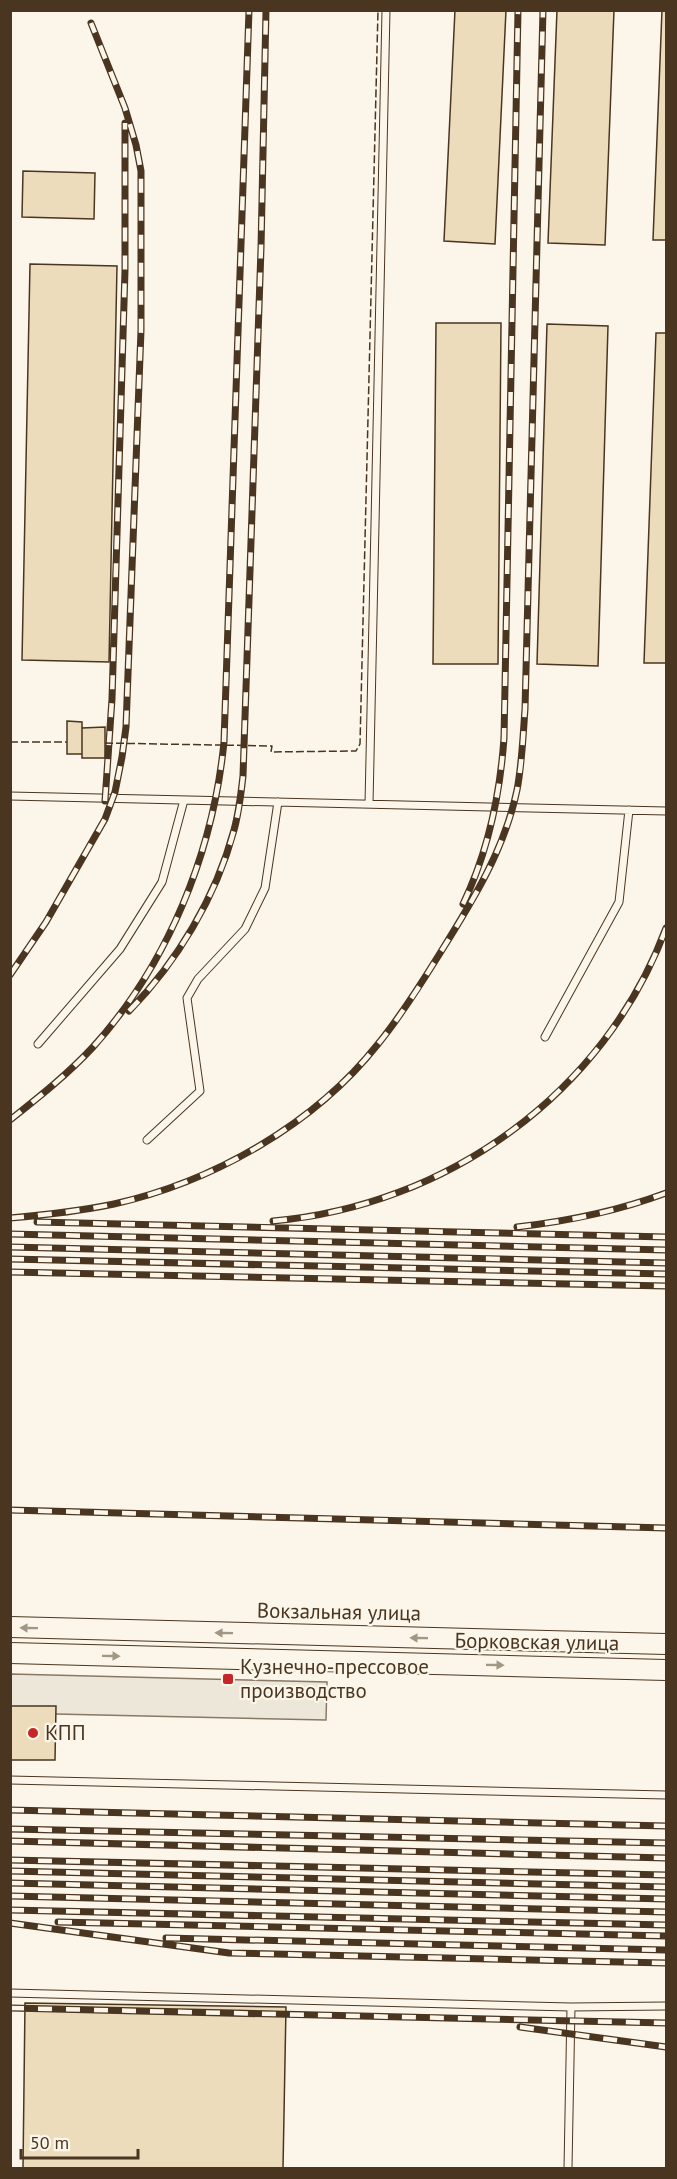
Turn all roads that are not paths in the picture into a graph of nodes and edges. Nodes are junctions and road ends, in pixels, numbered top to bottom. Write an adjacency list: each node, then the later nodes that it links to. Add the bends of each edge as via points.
1 (386, 10): 5 (lane)
2 (10, 796): 3 (lane)
3 (184, 800): 4 (lane); 9 (lane, via 162,882 120,949)
4 (278, 802): 5 (lane); 10 (lane, via 265,888 245,929 198,979 187,998 200,1091)
5 (369, 804): 6 (lane)
6 (629, 810): 7 (lane); 8 (lane, via 619,902)
7 (666, 811)
8 (545, 1037)
9 (38, 1044)
10 (147, 1140)
11 (10, 1627): 12 (main road, Вокзальная улица, one-way to 11)
12 (666, 1644)
13 (10, 1653): 14 (main road, Борковская улица, one-way to 14)
14 (666, 1670)
15 (10, 1780): 16 (lane)
16 (666, 1795)
17 (10, 1993): 19 (lane)
18 (666, 2006): 19 (lane)
19 (572, 2007): 20 (lane)
20 (568, 2169)

